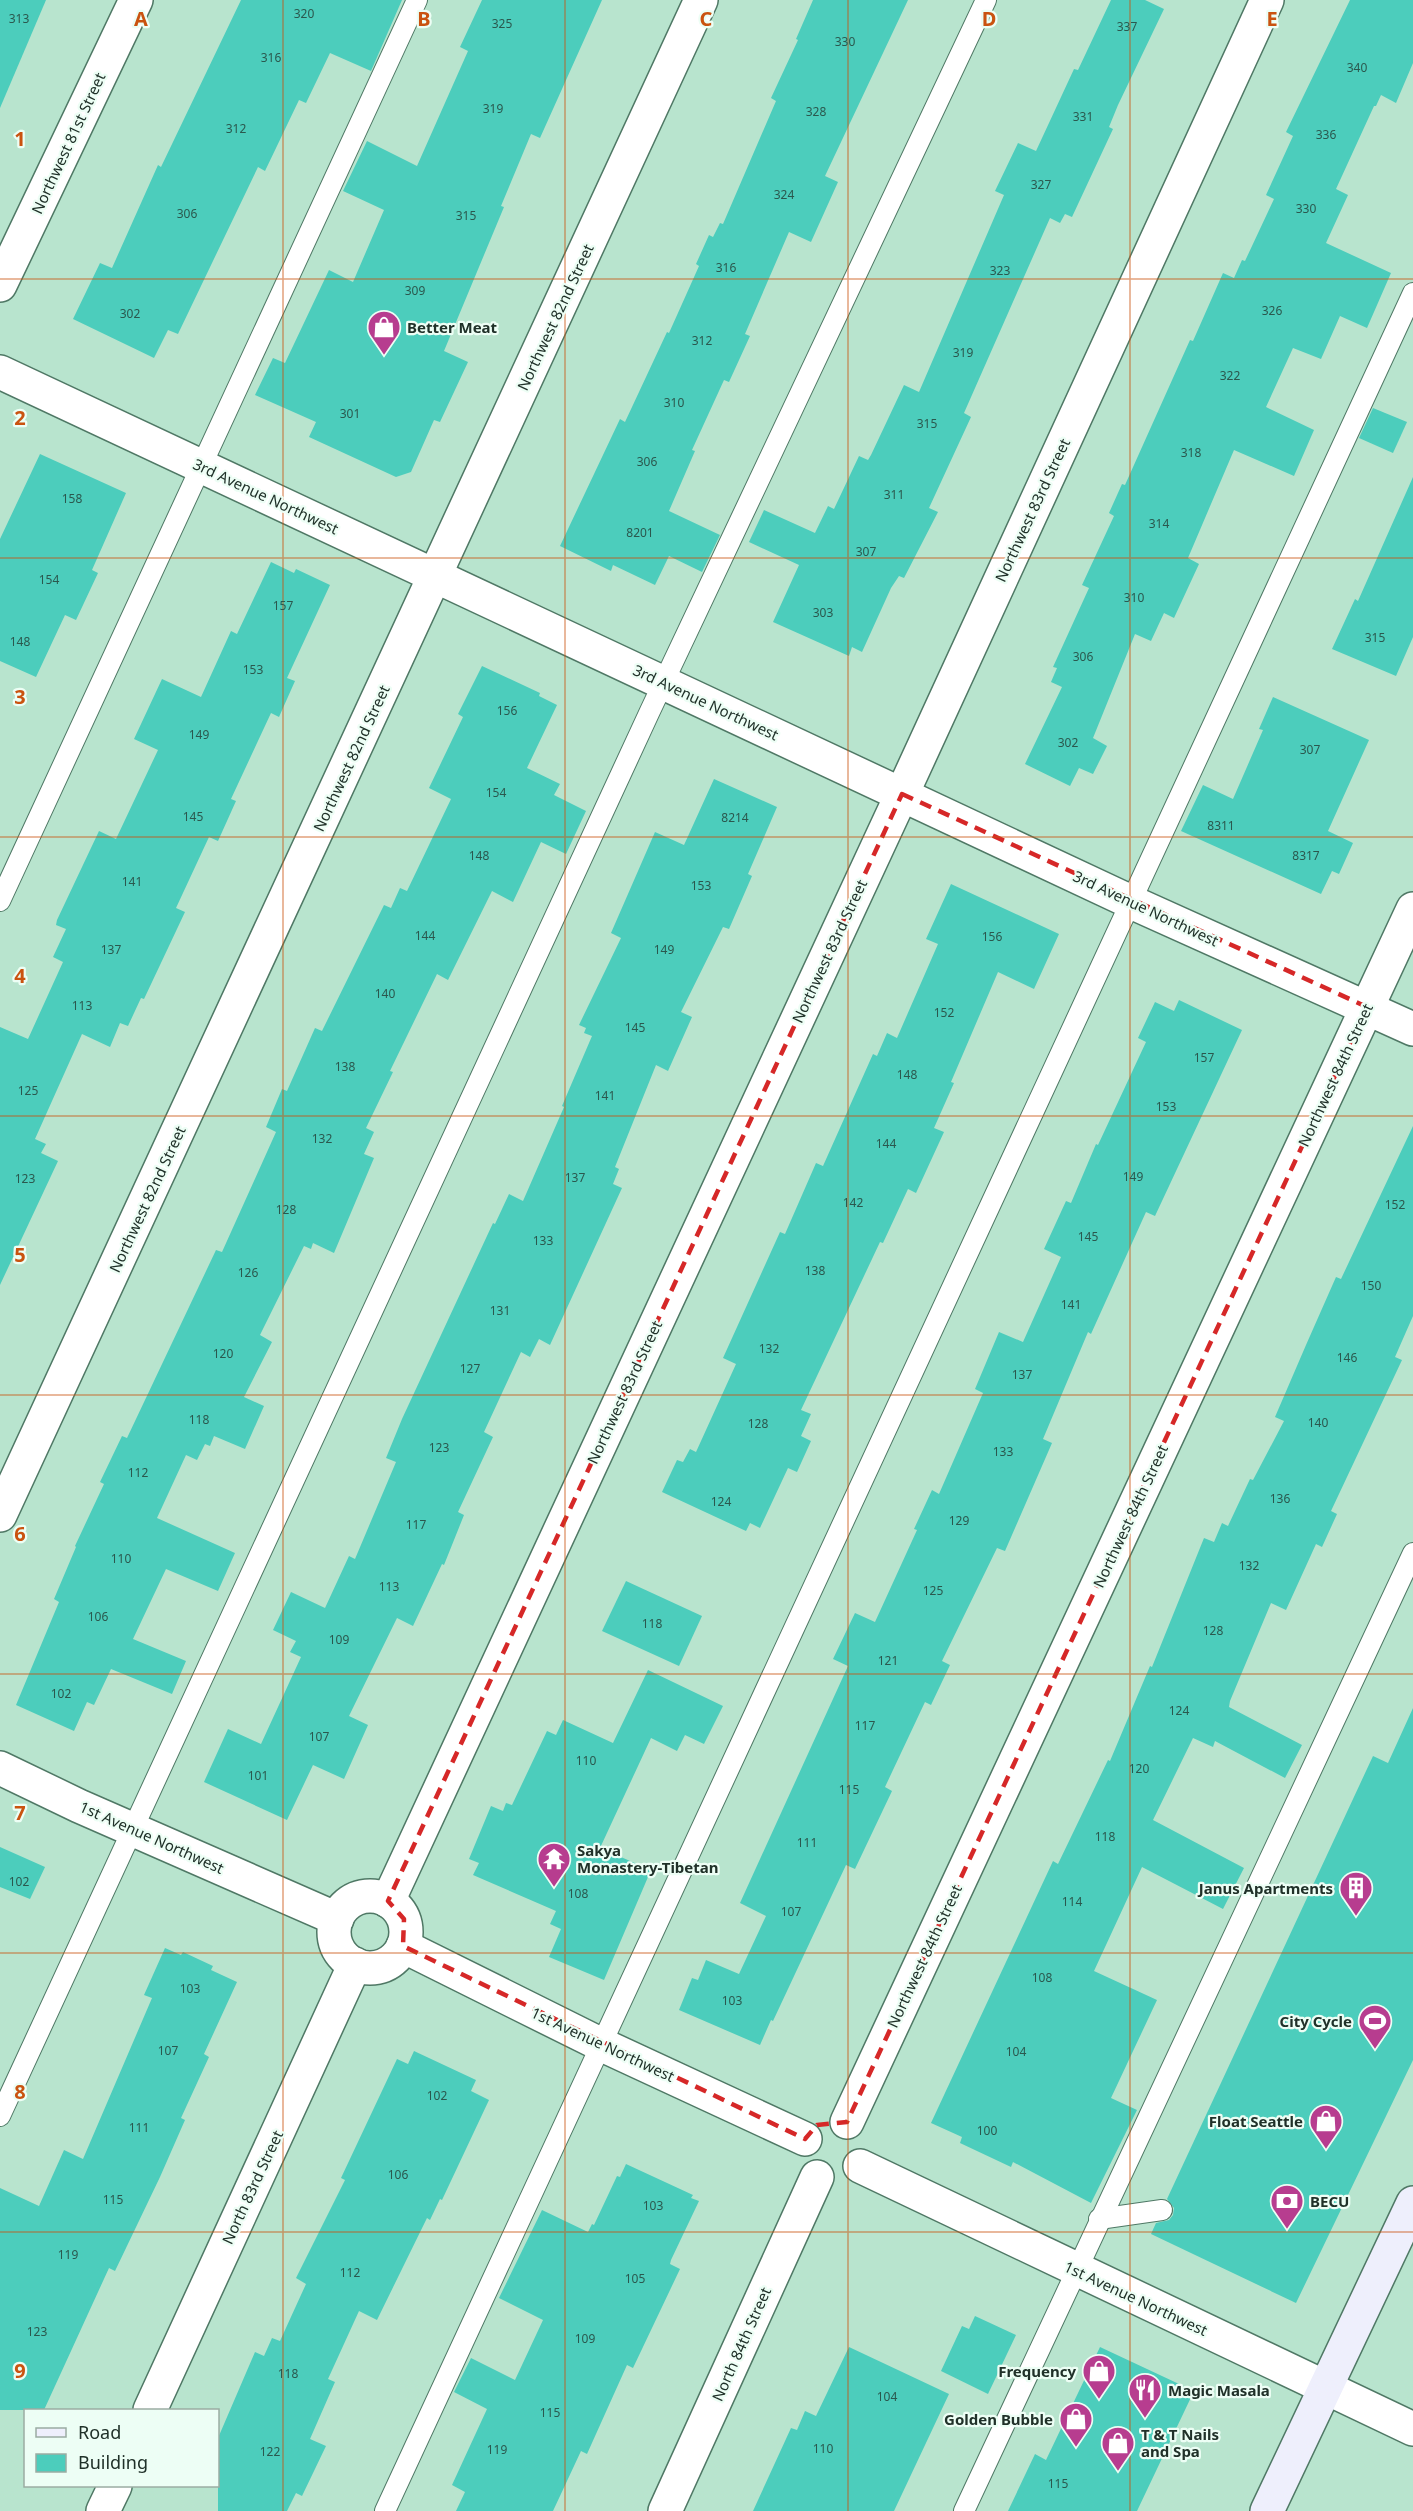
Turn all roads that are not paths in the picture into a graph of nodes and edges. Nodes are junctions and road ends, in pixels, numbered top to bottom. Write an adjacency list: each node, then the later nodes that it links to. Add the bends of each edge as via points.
1 (136, 0): 6 (street, Northwest 81st Street)
2 (417, 0): 9 (lane)
3 (701, 0): 10 (street, Northwest 82nd Street)
4 (986, 0): 11 (lane)
5 (1267, 0): 12 (street, Northwest 83rd Street)
6 (0, 285)
7 (1413, 293): 14 (lane)
8 (0, 372): 9 (street, 3rd Avenue Northwest)
9 (202, 466): 10 (street, 3rd Avenue Northwest); 13 (lane)
10 (435, 576): 11 (street, 3rd Avenue Northwest); 18 (street, Northwest 82nd Street)
11 (663, 682): 12 (street, 3rd Avenue Northwest); 21 (lane)
12 (902, 794): 14 (street, 3rd Avenue Northwest); 22 (street, Northwest 83rd Street)
13 (0, 901)
14 (1131, 902): 16 (street, 3rd Avenue Northwest); 26 (lane)
15 (1413, 909): 16 (street, Northwest 84th Street)
16 (1367, 1007): 17 (street, 3rd Avenue Northwest); 28 (street, Northwest 84th Street)
17 (1413, 1029)
18 (0, 1515)
19 (1413, 1554): 34 (lane)
20 (0, 1768): 21 (street, 1st Avenue Northwest)
21 (133, 1828): 23 (street, 1st Avenue Northwest); 27 (lane)
22 (388, 1901): 23 (street, via 364,1896 353,1900); 24 (street, via 404,1919)
23 (337, 1919): 25 (street, via 336,1942 341,1953)
24 (403, 1946): 25 (street, via 392,1961 382,1966); 26 (street, 1st Avenue Northwest)
25 (355, 1964): 37 (street, North 83rd Street)
26 (600, 2044): 29 (street, 1st Avenue Northwest); 41 (lane)
27 (0, 2116)
28 (846, 2122): 29 (street, via 817,2124); 30 (street, via 861,2137 864,2157)
29 (805, 2139): 31 (street, via 805,2162)
30 (860, 2166): 31 (street, via 846,2179 826,2181); 35 (street, 1st Avenue Northwest)
31 (817, 2177): 42 (street, North 84th Street)
32 (1413, 2202): 36 (main road)
33 (1162, 2210): 34 (lane)
34 (1099, 2219): 35 (lane)
35 (1076, 2270): 36 (street, 1st Avenue Northwest); 43 (lane)
36 (1325, 2388): 38 (street, 1st Avenue Northwest); 44 (main road)
37 (150, 2409)
38 (1413, 2429)
39 (115, 2487): 40 (street)
40 (104, 2511)
41 (385, 2511)
42 (665, 2511)
43 (964, 2511)
44 (1267, 2511)

